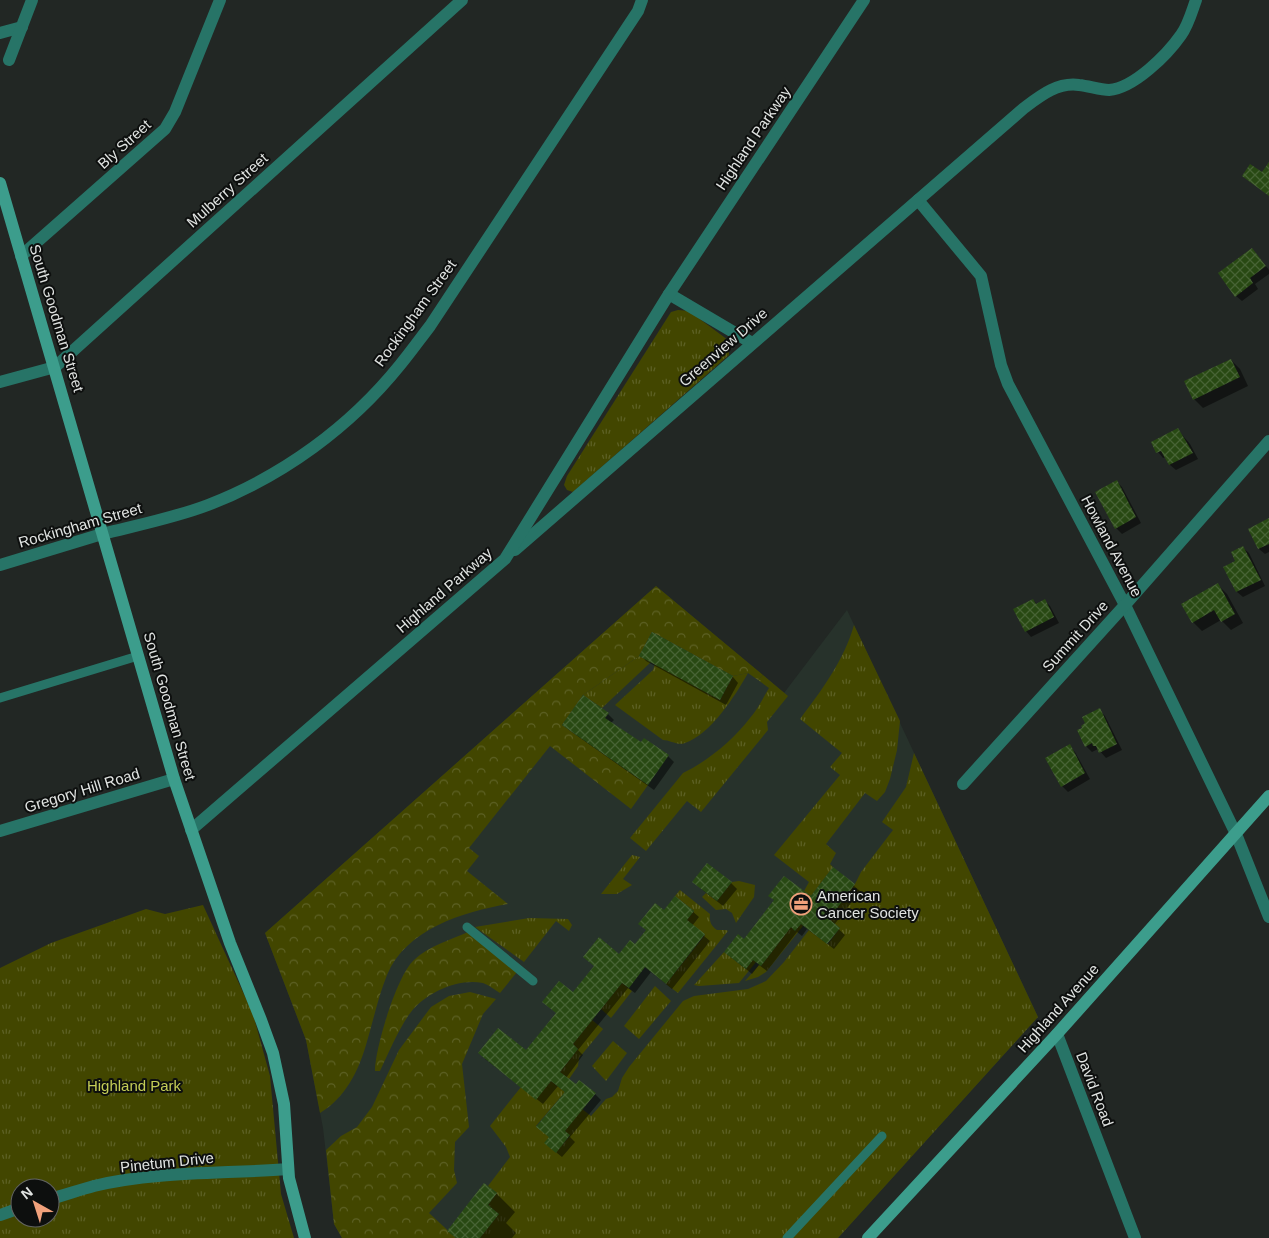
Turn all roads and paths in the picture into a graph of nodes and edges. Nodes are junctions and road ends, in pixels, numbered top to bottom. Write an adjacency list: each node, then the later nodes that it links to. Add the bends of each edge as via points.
1 (32, 0): 7 (street)
2 (220, 0): 13 (street, Bly Street, via 175,112 165,129)
3 (462, 0): 16 (street, Mulberry Street)
4 (642, 0): 19 (street, Rockingham Street, via 638,11 430,326 400,366 366,402 332,434 258,482 183,514)
5 (864, 0): 14 (street, Highland Parkway)
6 (1196, 0): 12 (street, Greenview Drive, via 1182,34 1142,76 1126,86 1109,90 1076,85 1060,86 1043,94)
7 (22, 27): 8 (street); 9 (street)
8 (0, 33)
9 (9, 60)
10 (0, 183): 11 (main road, South Goodman Street)
11 (2, 200): 13 (main road, South Goodman Street)
12 (918, 200): 15 (street, Greenview Drive); 22 (street, Howland Avenue, via 981,276 1008,384)
13 (22, 256): 16 (main road, South Goodman Street)
14 (669, 294): 15 (street); 20 (street, Highland Parkway)
15 (752, 343): 20 (street, Greenview Drive)
16 (55, 366): 17 (street, Mulberry Street); 19 (main road, South Goodman Street)
17 (0, 382)
18 (1269, 441): 22 (street, Summit Drive)
19 (103, 534): 21 (street, Rockingham Street); 23 (main road, South Goodman Street)
20 (505, 559): 28 (street, Highland Parkway)
21 (0, 565)
22 (1125, 605): 26 (street, Summit Drive); 30 (street, Howland Avenue)
23 (138, 656): 24 (lane); 25 (main road, South Goodman Street)
24 (0, 698)
25 (174, 779): 28 (main road, South Goodman Street); 29 (street, Gregory Hill Road)
26 (963, 784)
27 (1269, 796): 30 (main road, Highland Avenue)
28 (191, 830): 36 (main road, South Goodman Street, via 273,1053 284,1104)
29 (0, 831)
30 (1236, 834): 31 (street, Howland Avenue); 34 (main road, Highland Avenue)
31 (1269, 917)
32 (468, 927): 33 (lane)
33 (533, 981)
34 (1057, 1034): 40 (main road, Highland Avenue); 41 (street, David Road)
35 (882, 1136): 39 (lane)
36 (288, 1169): 37 (street, Pinetum Drive, via 142,1179 95,1186); 38 (main road, South Goodman Street)
37 (60, 1196)
38 (305, 1238)
39 (787, 1238)
40 (868, 1238)
41 (1135, 1238)

